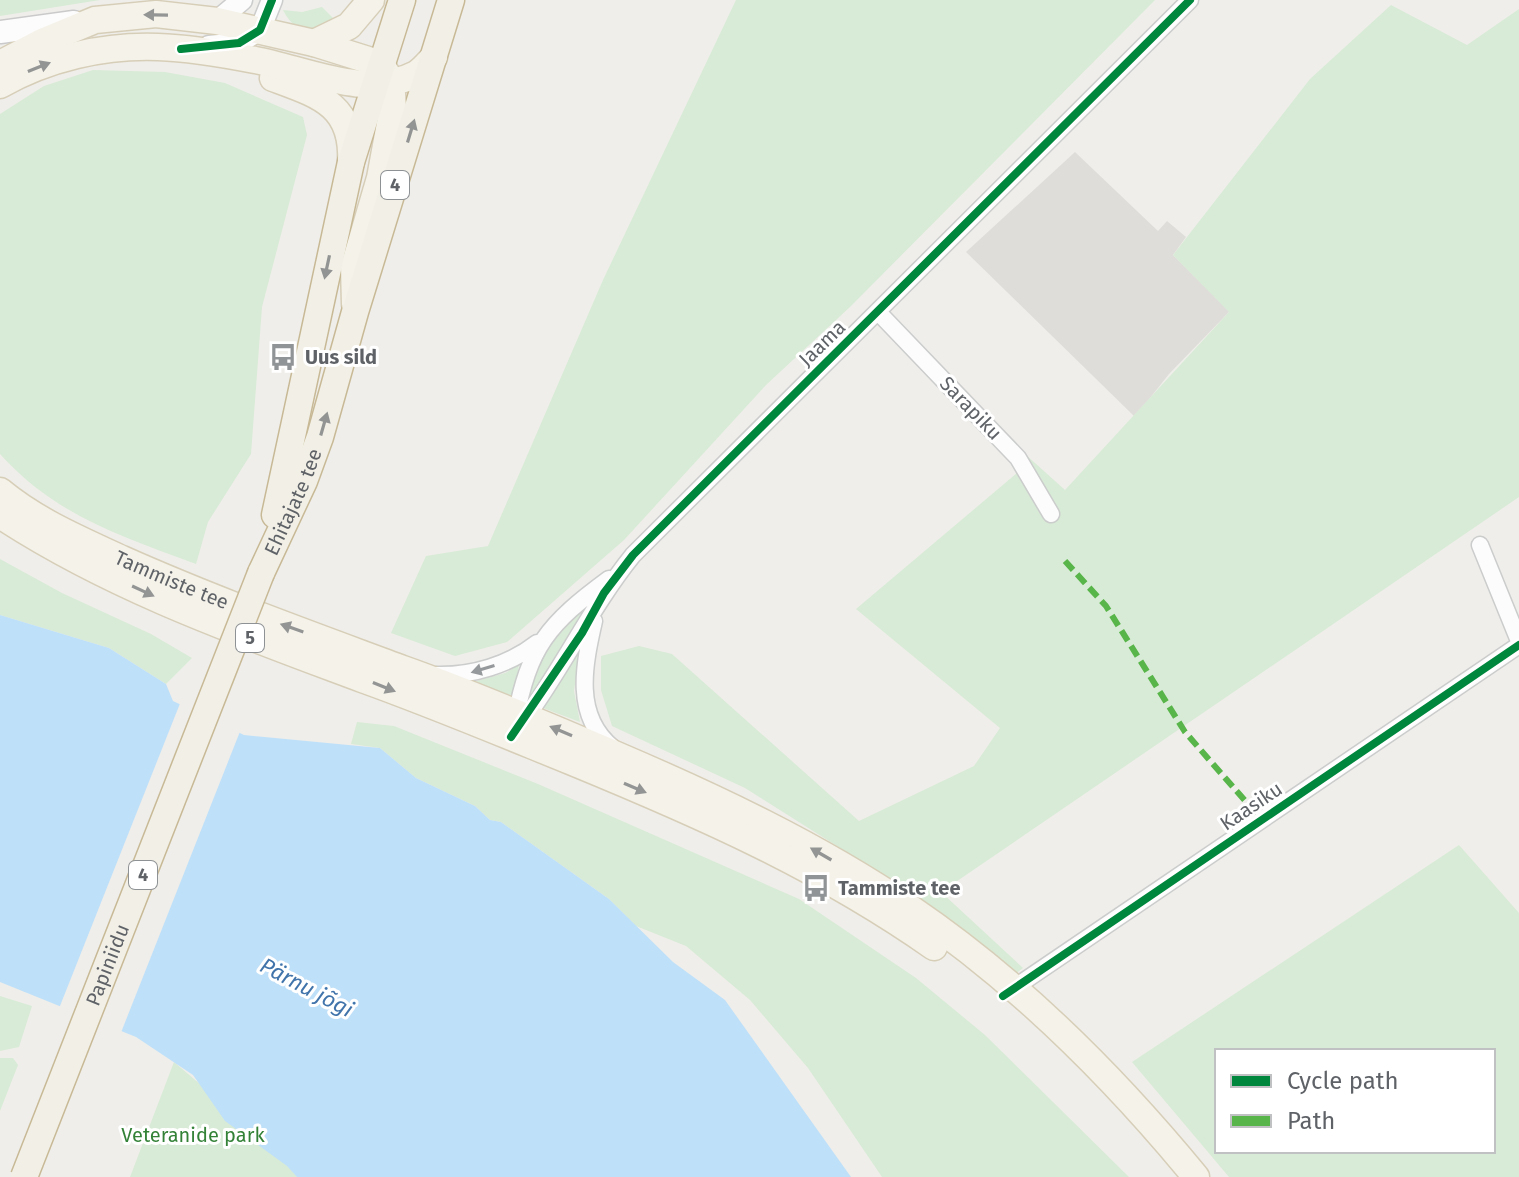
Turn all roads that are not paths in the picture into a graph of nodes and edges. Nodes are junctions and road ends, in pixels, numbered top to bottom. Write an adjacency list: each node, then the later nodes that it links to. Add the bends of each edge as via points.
1 (242, 0): 8 (street)
2 (272, 0): 9 (street)
3 (371, 0): 11 (main road, via 349,26)
4 (402, 0): 15 (highway, Ehitajate tee / 4)
5 (451, 0): 13 (highway, Ehitajate tee / 4)
6 (1190, 0): 19 (street, Jaama)
7 (95, 20): 8 (main road, one-way to 7, via 156,14); 10 (main road); 14 (main road)
8 (217, 21): 9 (main road)
9 (260, 30): 11 (main road); 12 (street, via 239,43)
10 (0, 32)
11 (314, 43): 15 (main road)
12 (181, 49): 15 (main road, via 346,81); 16 (main road, one-way to 12, via 81,54 134,47); 17 (main road, via 297,87 335,108 350,132)
13 (434, 57): 15 (main road, via 418,73); 18 (highway, Ehitajate tee / 4, one-way to 13)
14 (0, 64)
15 (382, 76): 17 (highway, Ehitajate tee / 4); 18 (main road, via 393,107 386,153 354,267)
16 (0, 85)
17 (351, 162): 25 (highway, Ehitajate tee / 4, one-way to 25)
18 (355, 312): 25 (highway, Ehitajate tee / 4, one-way to 18, via 320,437)
19 (878, 312): 21 (street, Sarapiku, via 1018,458); 24 (street, Jaama)
20 (0, 491): 29 (main road, Tammiste tee / 5, one-way to 20, via 137,565 50,526)
21 (1051, 514)
22 (0, 515): 30 (main road, Tammiste tee / 5, one-way to 30, via 90,566 225,628)
23 (1480, 545): 28 (street)
24 (620, 571): 26 (street, Jaama); 27 (street, Jaama)
25 (261, 573): 33 (highway, Papiniidu / 4, bridge)
26 (597, 606): 30 (street, Jaama); 31 (street, Jaama, via 584,694 596,731)
27 (542, 639): 29 (street, Jaama, one-way to 29, via 480,671); 30 (street, Jaama, via 527,670)
28 (1519, 643): 32 (street, Kaasiku)
29 (418, 674): 30 (main road, Tammiste tee / 5)
30 (518, 722): 31 (main road, Tammiste tee / 5, one-way to 30); 32 (main road, Tammiste tee / 5, one-way to 32, via 877,907)
31 (630, 761): 32 (main road, Tammiste tee / 5, one-way to 31, via 912,909 861,877 737,809)
32 (1009, 992): 34 (main road, Tammiste tee / 5); 35 (main road, Tammiste tee / 5, via 1112,1082)
33 (24, 1177)
34 (1185, 1177)
35 (1196, 1177)

